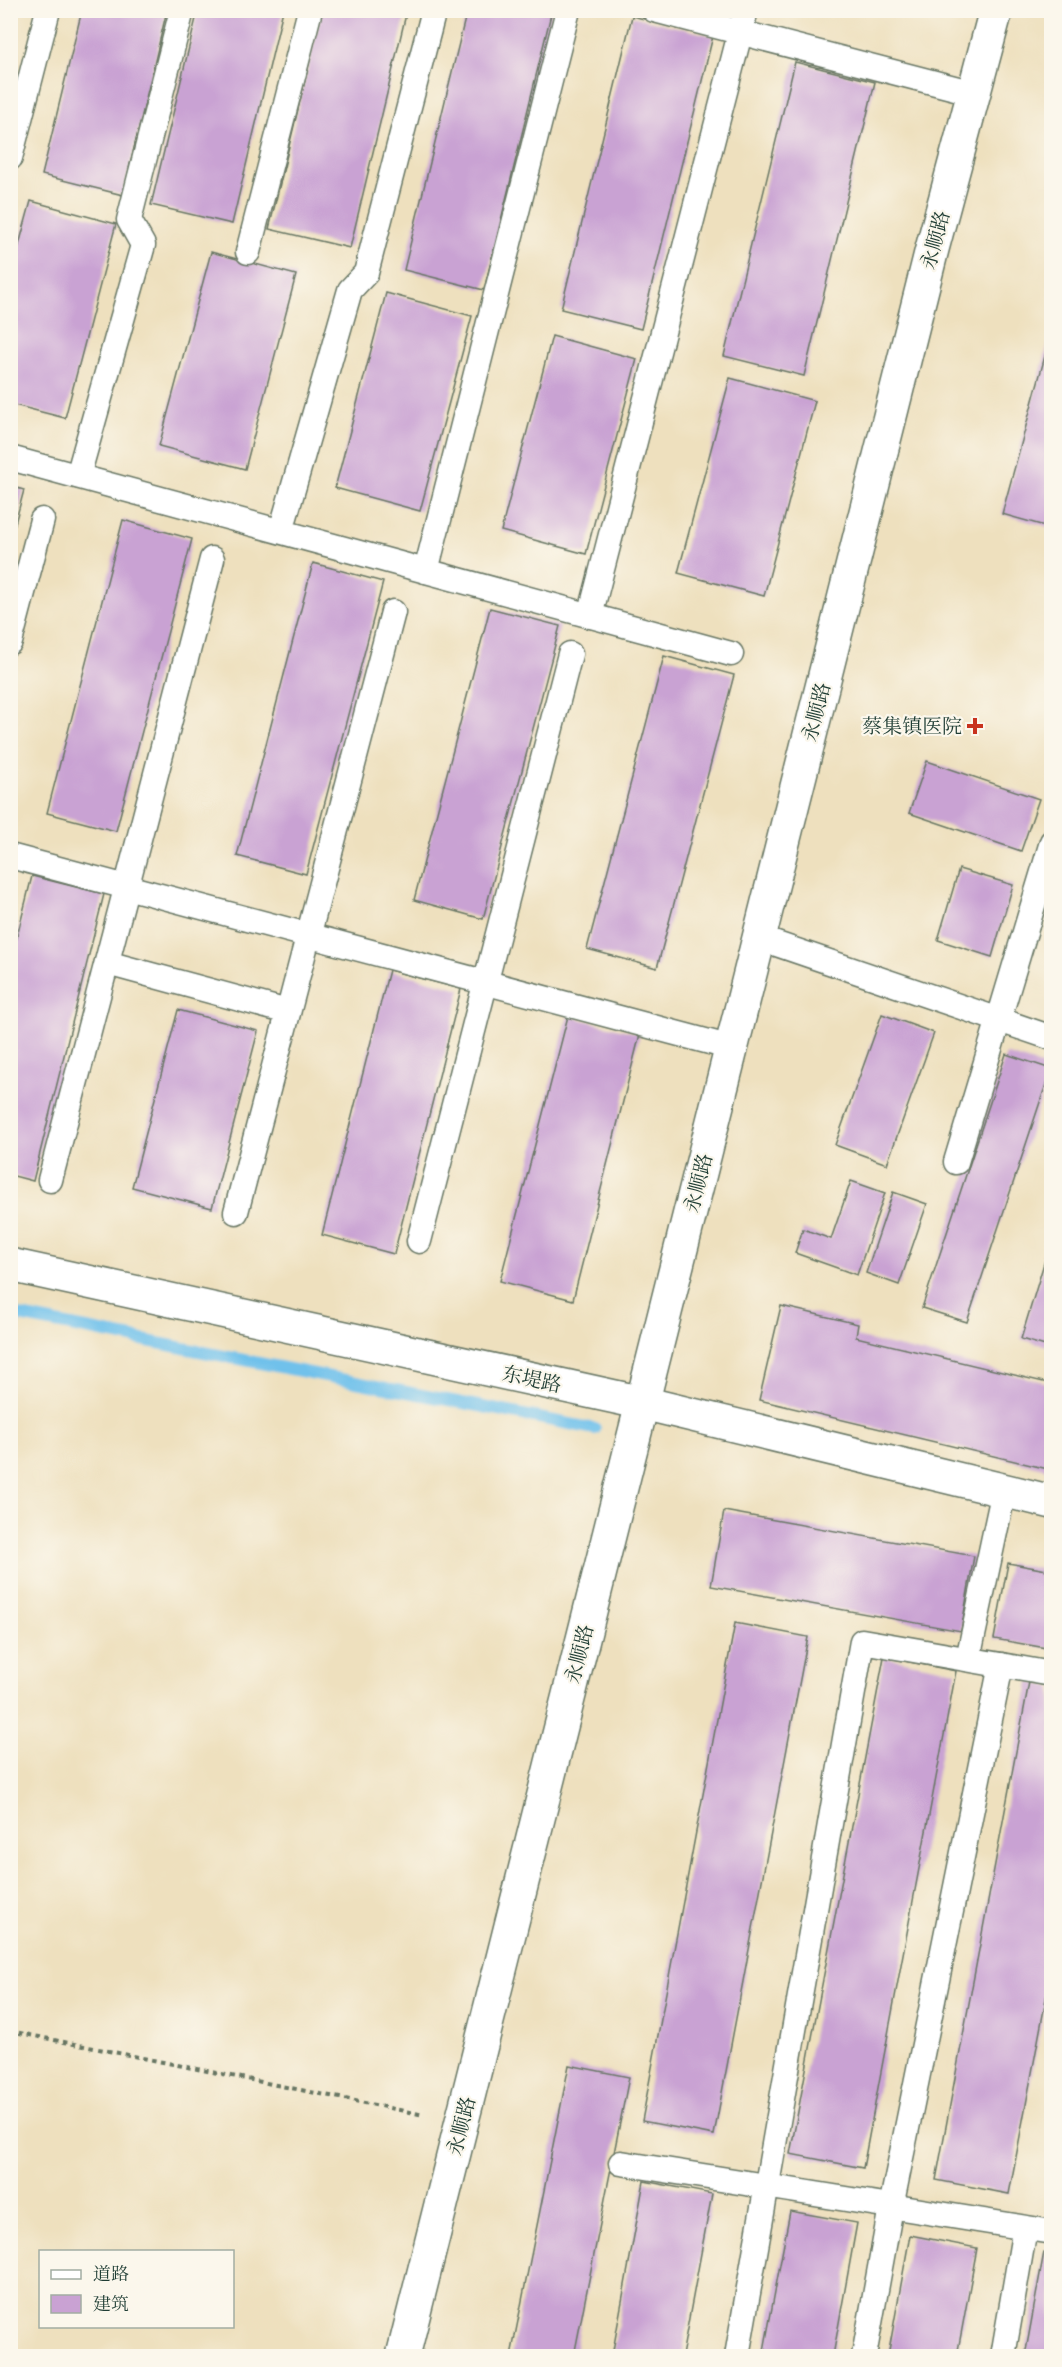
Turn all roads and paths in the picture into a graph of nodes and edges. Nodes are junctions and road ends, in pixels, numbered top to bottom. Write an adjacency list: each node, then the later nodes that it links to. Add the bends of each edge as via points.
1 (48, 10): 10 (lane)
2 (182, 10): 13 (lane, via 129,220 143,245)
3 (310, 10): 11 (lane)
4 (434, 10): 15 (lane, via 366,273 350,290)
5 (568, 10): 17 (lane)
6 (654, 10): 8 (lane)
7 (996, 10): 9 (street, 永顺路)
8 (743, 22): 9 (lane); 19 (lane)
9 (974, 93): 27 (street, 永顺路)
10 (10, 158)
11 (248, 252)
12 (10, 458): 13 (lane)
13 (78, 476): 15 (lane)
14 (42, 520): 20 (lane)
15 (281, 531): 17 (lane)
16 (212, 559): 25 (lane)
17 (426, 571): 19 (lane)
18 (393, 612): 26 (lane)
19 (590, 616): 22 (lane)
20 (10, 642)
21 (570, 654): 29 (lane)
22 (731, 654)
23 (1052, 842): 31 (lane)
24 (10, 856): 25 (lane)
25 (127, 887): 26 (lane); 28 (lane)
26 (309, 935): 29 (lane); 30 (lane)
27 (759, 938): 31 (lane); 33 (street, 永顺路)
28 (107, 963): 30 (lane); 35 (lane)
29 (486, 982): 33 (lane); 37 (lane)
30 (288, 1012): 36 (lane)
31 (998, 1020): 32 (lane); 34 (lane)
32 (1052, 1038)
33 (732, 1048): 39 (street, 永顺路)
34 (956, 1162)
35 (50, 1180)
36 (236, 1212)
37 (420, 1241)
38 (10, 1265): 39 (street, 东堤路)
39 (642, 1403): 40 (street, 东堤路); 46 (street, 永顺路)
40 (1004, 1490): 41 (street, 东堤路); 42 (lane)
41 (1052, 1502)
42 (968, 1659): 43 (lane); 48 (lane, via 862,1641)
43 (1001, 1665): 44 (lane); 49 (lane)
44 (1052, 1674)
45 (10, 2031): 46 (path)
46 (462, 2122): 52 (street, 永顺路)
47 (621, 2163): 48 (lane)
48 (767, 2186): 49 (lane); 53 (lane)
49 (891, 2207): 50 (lane); 54 (lane)
50 (1025, 2228): 51 (lane); 55 (lane)
51 (1051, 2232)
52 (403, 2356)
53 (737, 2356)
54 (864, 2356)
55 (1004, 2356)

